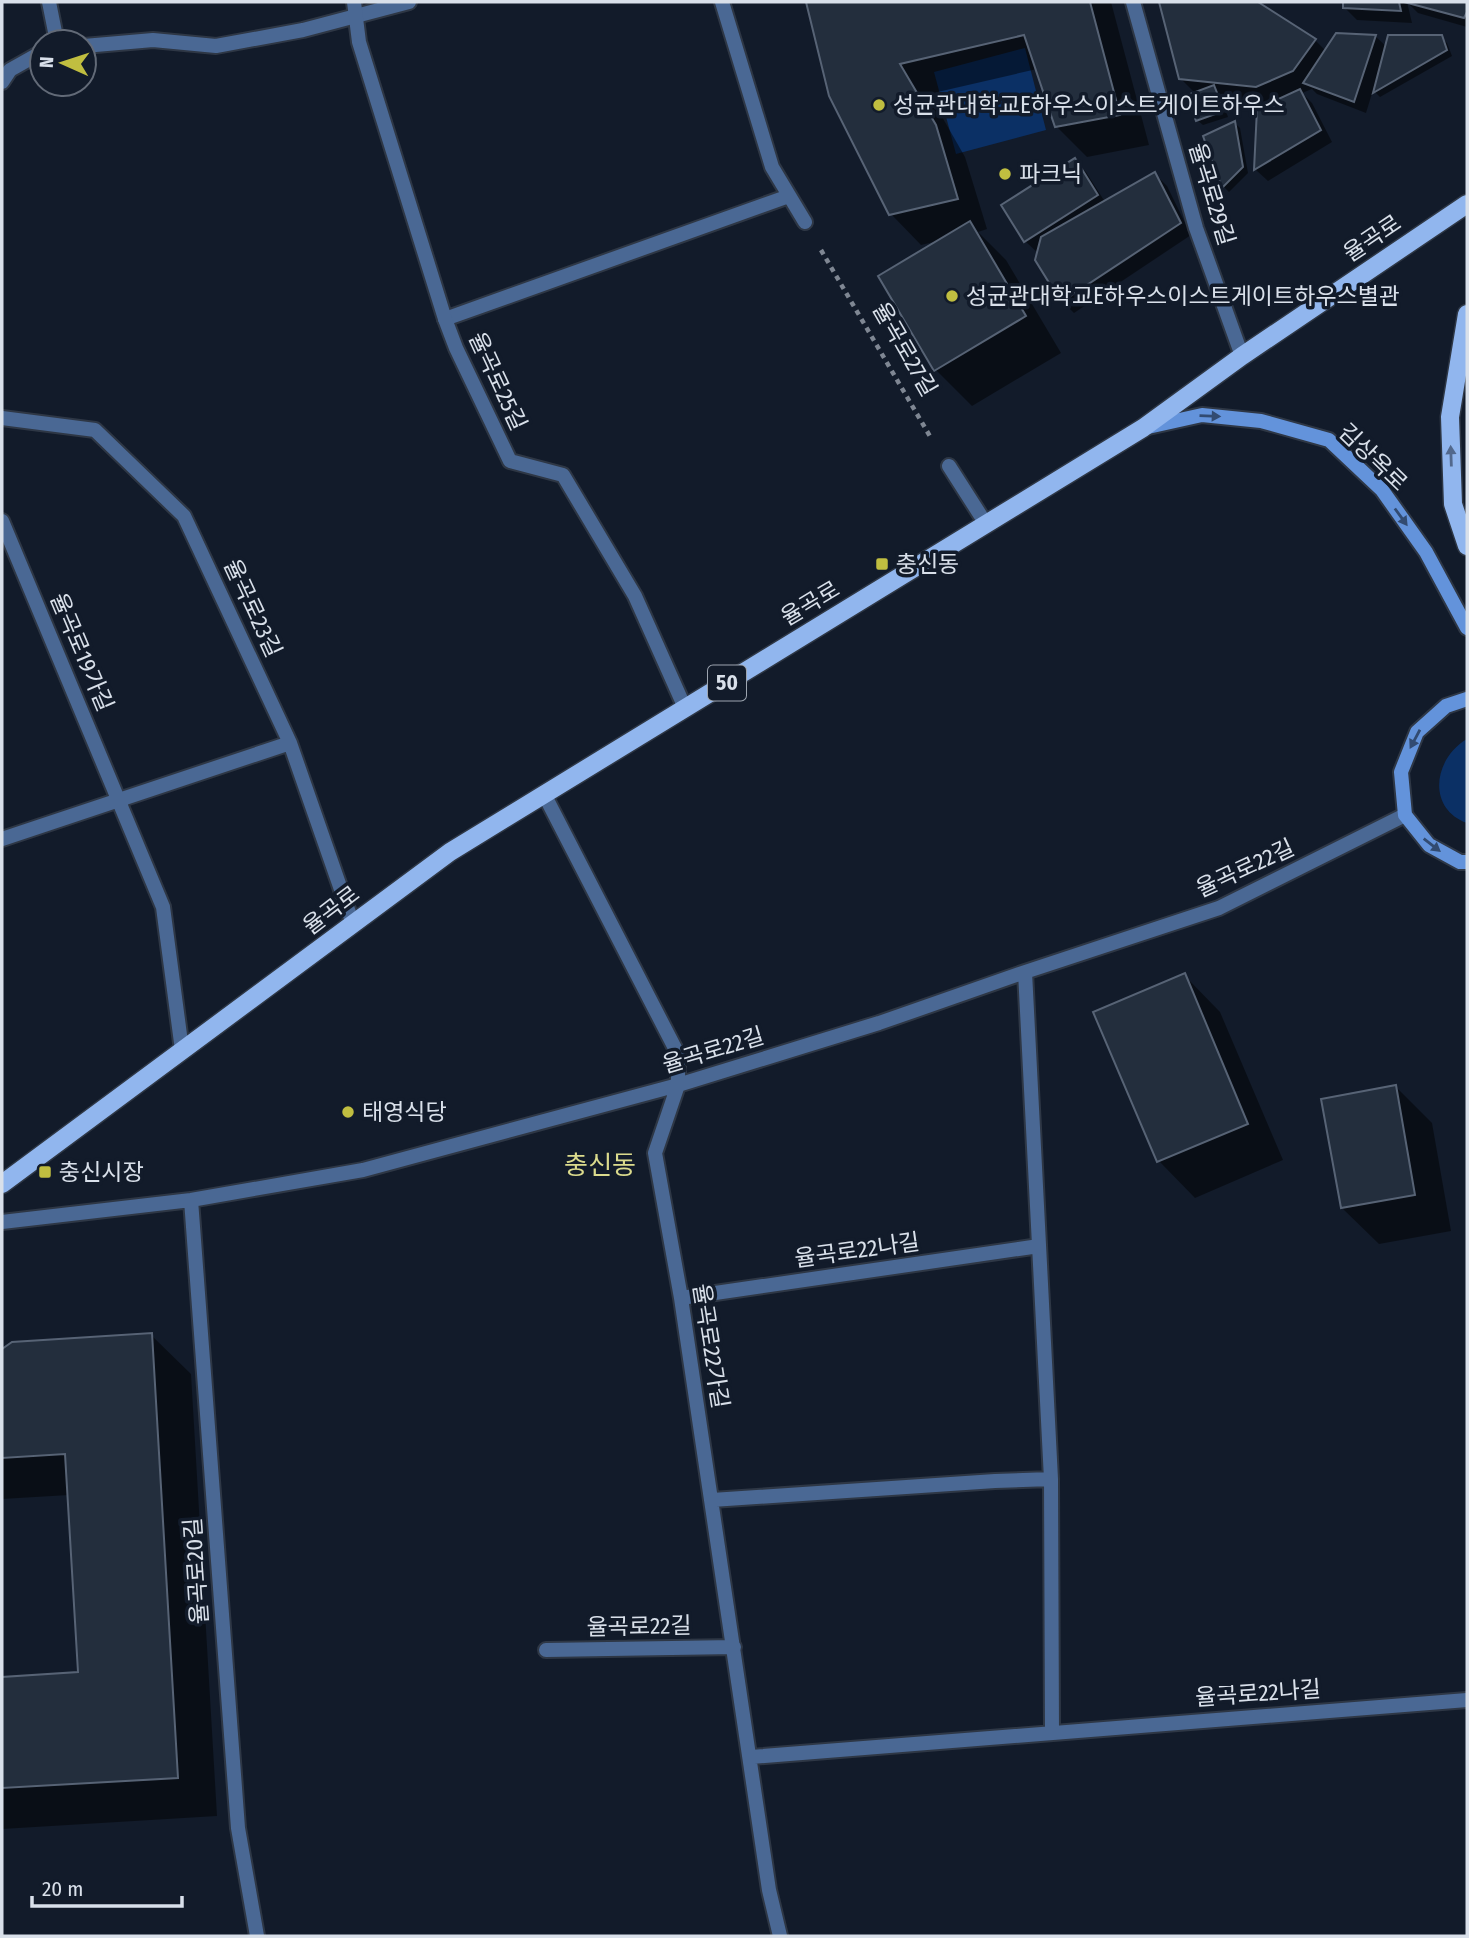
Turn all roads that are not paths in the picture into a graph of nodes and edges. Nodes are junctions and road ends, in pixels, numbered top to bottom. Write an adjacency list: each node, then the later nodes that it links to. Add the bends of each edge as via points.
1 (49, 2): 6 (street)
2 (409, 2): 5 (street)
3 (722, 2): 10 (street, via 772,167)
4 (1133, 2): 15 (street, 율곡로29길, via 1196,228)
5 (355, 9): 7 (street, via 303,30 216,46 153,40); 14 (street, 율곡로25길, via 359,42)
6 (54, 28)
7 (98, 45)
8 (28, 60): 9 (street, via 10,70)
9 (2, 82)
10 (789, 196): 12 (street); 14 (street)
11 (1467, 204): 15 (main road, 율곡로 / 50)
12 (805, 222)
13 (1467, 314): 21 (main road, one-way to 13, via 1452,504 1450,417)
14 (445, 319): 24 (street, 율곡로25길, via 510,461 563,475 635,596)
15 (1242, 356): 17 (main road, 율곡로 / 50)
16 (2, 418): 25 (street, 율곡로23길, via 95,430 184,516)
17 (1143, 428): 20 (main road, 율곡로 / 50); 22 (street, 김상옥로, one-way to 22, via 1202,415 1261,421 1329,440 1382,490 1426,552)
18 (948, 466): 20 (street)
19 (2, 521): 27 (street, 율곡로19가길)
20 (986, 524): 24 (main road, 율곡로 / 50)
21 (1467, 546)
22 (1467, 628)
23 (1467, 699): 28 (street, one-way to 28, via 1446,706 1417,732 1401,772)
24 (685, 708): 26 (main road, 율곡로 / 50)
25 (290, 743): 27 (street); 31 (street, 율곡로23길)
26 (544, 794): 31 (main road, 율곡로 / 50, via 450,852); 34 (street, 율곡로22가길, via 678,1054)
27 (120, 801): 29 (street); 33 (street, via 163,907)
28 (1405, 815): 30 (street, one-way to 30, via 1429,845); 32 (street, 율곡로22길, via 1219,908)
29 (2, 839)
30 (1467, 862)
31 (353, 924): 33 (main road, 율곡로 / 50)
32 (1025, 972): 34 (street, 율곡로22길); 38 (street)
33 (182, 1050): 35 (main road, 율곡로 / 50)
34 (678, 1085): 36 (street, 율곡로22길, via 363,1170); 39 (street, 율곡로22가길, via 655,1153)
35 (2, 1184)
36 (191, 1200): 37 (street, 율곡로22길); 47 (street, 율곡로20길, via 238,1828)
37 (2, 1222)
38 (1039, 1246): 39 (street, 율곡로22나길); 40 (street)
39 (681, 1298): 41 (street, 율곡로22가길)
40 (1051, 1479): 41 (street); 45 (street)
41 (712, 1500): 42 (street, 율곡로22가길)
42 (734, 1647): 43 (street, 율곡로22길); 46 (street, 율곡로22가길)
43 (546, 1650)
44 (1467, 1700): 45 (street, 율곡로22나길)
45 (1052, 1732): 46 (street, 율곡로22나길)
46 (751, 1757): 48 (street, 율곡로22가길, via 769,1890)
47 (257, 1936)
48 (780, 1936)

